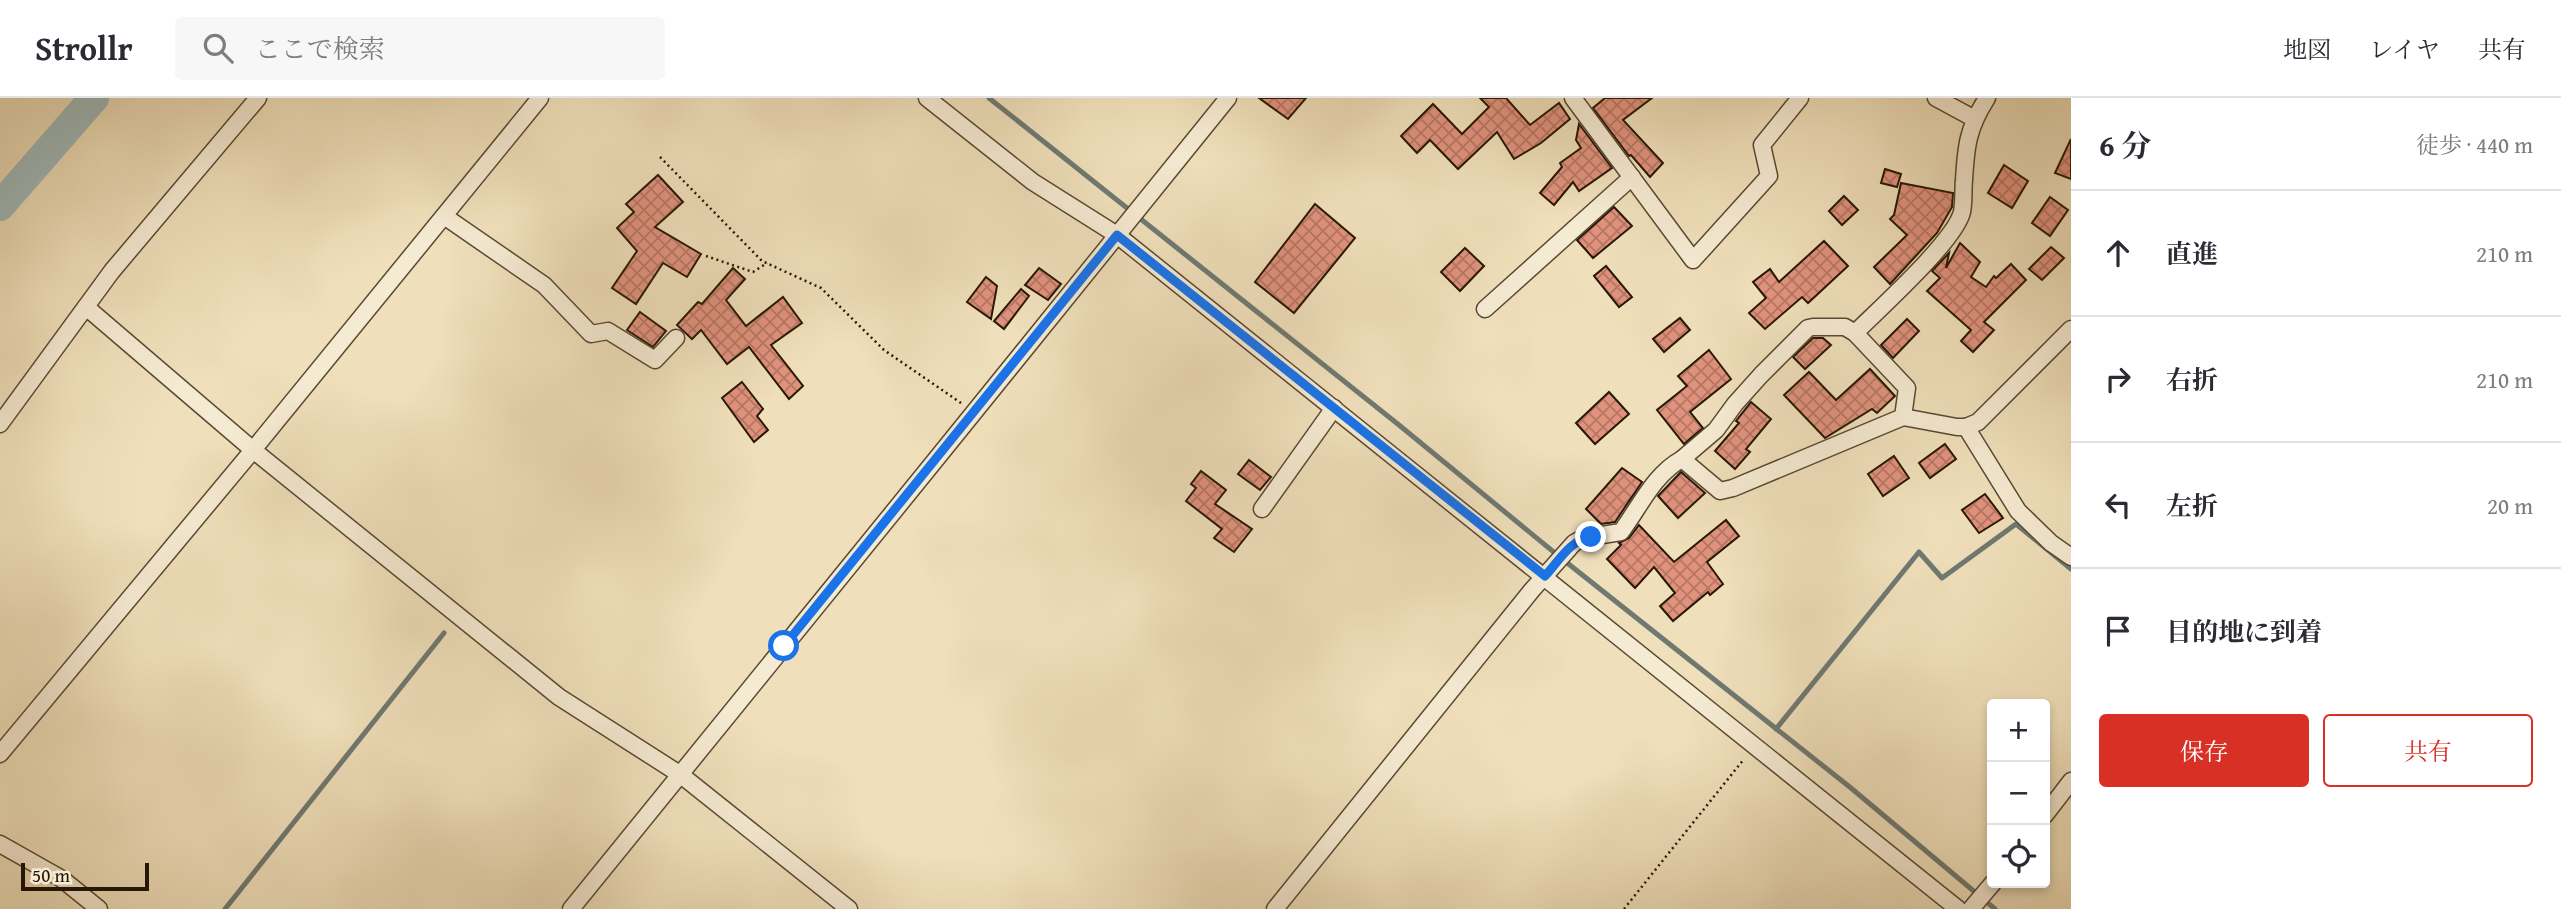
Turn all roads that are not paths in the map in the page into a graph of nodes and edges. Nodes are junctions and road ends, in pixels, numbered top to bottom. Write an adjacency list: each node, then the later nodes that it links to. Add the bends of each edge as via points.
1 (258, 98): 13 (street)
2 (540, 98): 11 (street)
3 (928, 98): 12 (street, via 1034,182)
4 (1228, 98): 12 (street)
5 (1573, 98): 10 (street)
6 (1800, 98): 10 (street, via 1762,145 1769,176 1693,260)
7 (1936, 98): 9 (street)
8 (1987, 98): 9 (street)
9 (1973, 118): 16 (street, via 1962,212 1955,228)
10 (1632, 177): 14 (street)
11 (444, 216): 17 (street, via 544,285 592,334 608,331 655,360); 22 (street)
12 (1121, 230): 18 (street); 28 (street)
13 (86, 307): 20 (street); 22 (street)
14 (1485, 309)
15 (2071, 329): 21 (street, via 1978,422)
16 (1855, 333): 19 (street, via 1906,388); 23 (street, via 1845,327 1808,328 1761,374 1716,430)
17 (676, 338)
18 (1334, 408): 24 (street); 26 (street)
19 (1903, 418): 21 (street); 23 (street, via 1720,491)
20 (0, 424)
21 (1966, 427): 25 (street, via 2018,511)
22 (253, 450): 27 (street); 28 (street, via 559,697)
23 (1682, 459): 26 (street, via 1655,483 1621,532 1583,538)
24 (1262, 509)
25 (2071, 557)
26 (1547, 573): 36 (street); 37 (street)
27 (0, 754)
28 (681, 775): 34 (street); 35 (street)
29 (2071, 782): 30 (street)
30 (2050, 809)
31 (0, 844): 33 (street, via 62,879)
32 (1988, 888): 38 (street)
33 (99, 909)
34 (571, 909)
35 (849, 909)
36 (1275, 909)
37 (1958, 909)
38 (1971, 909)

